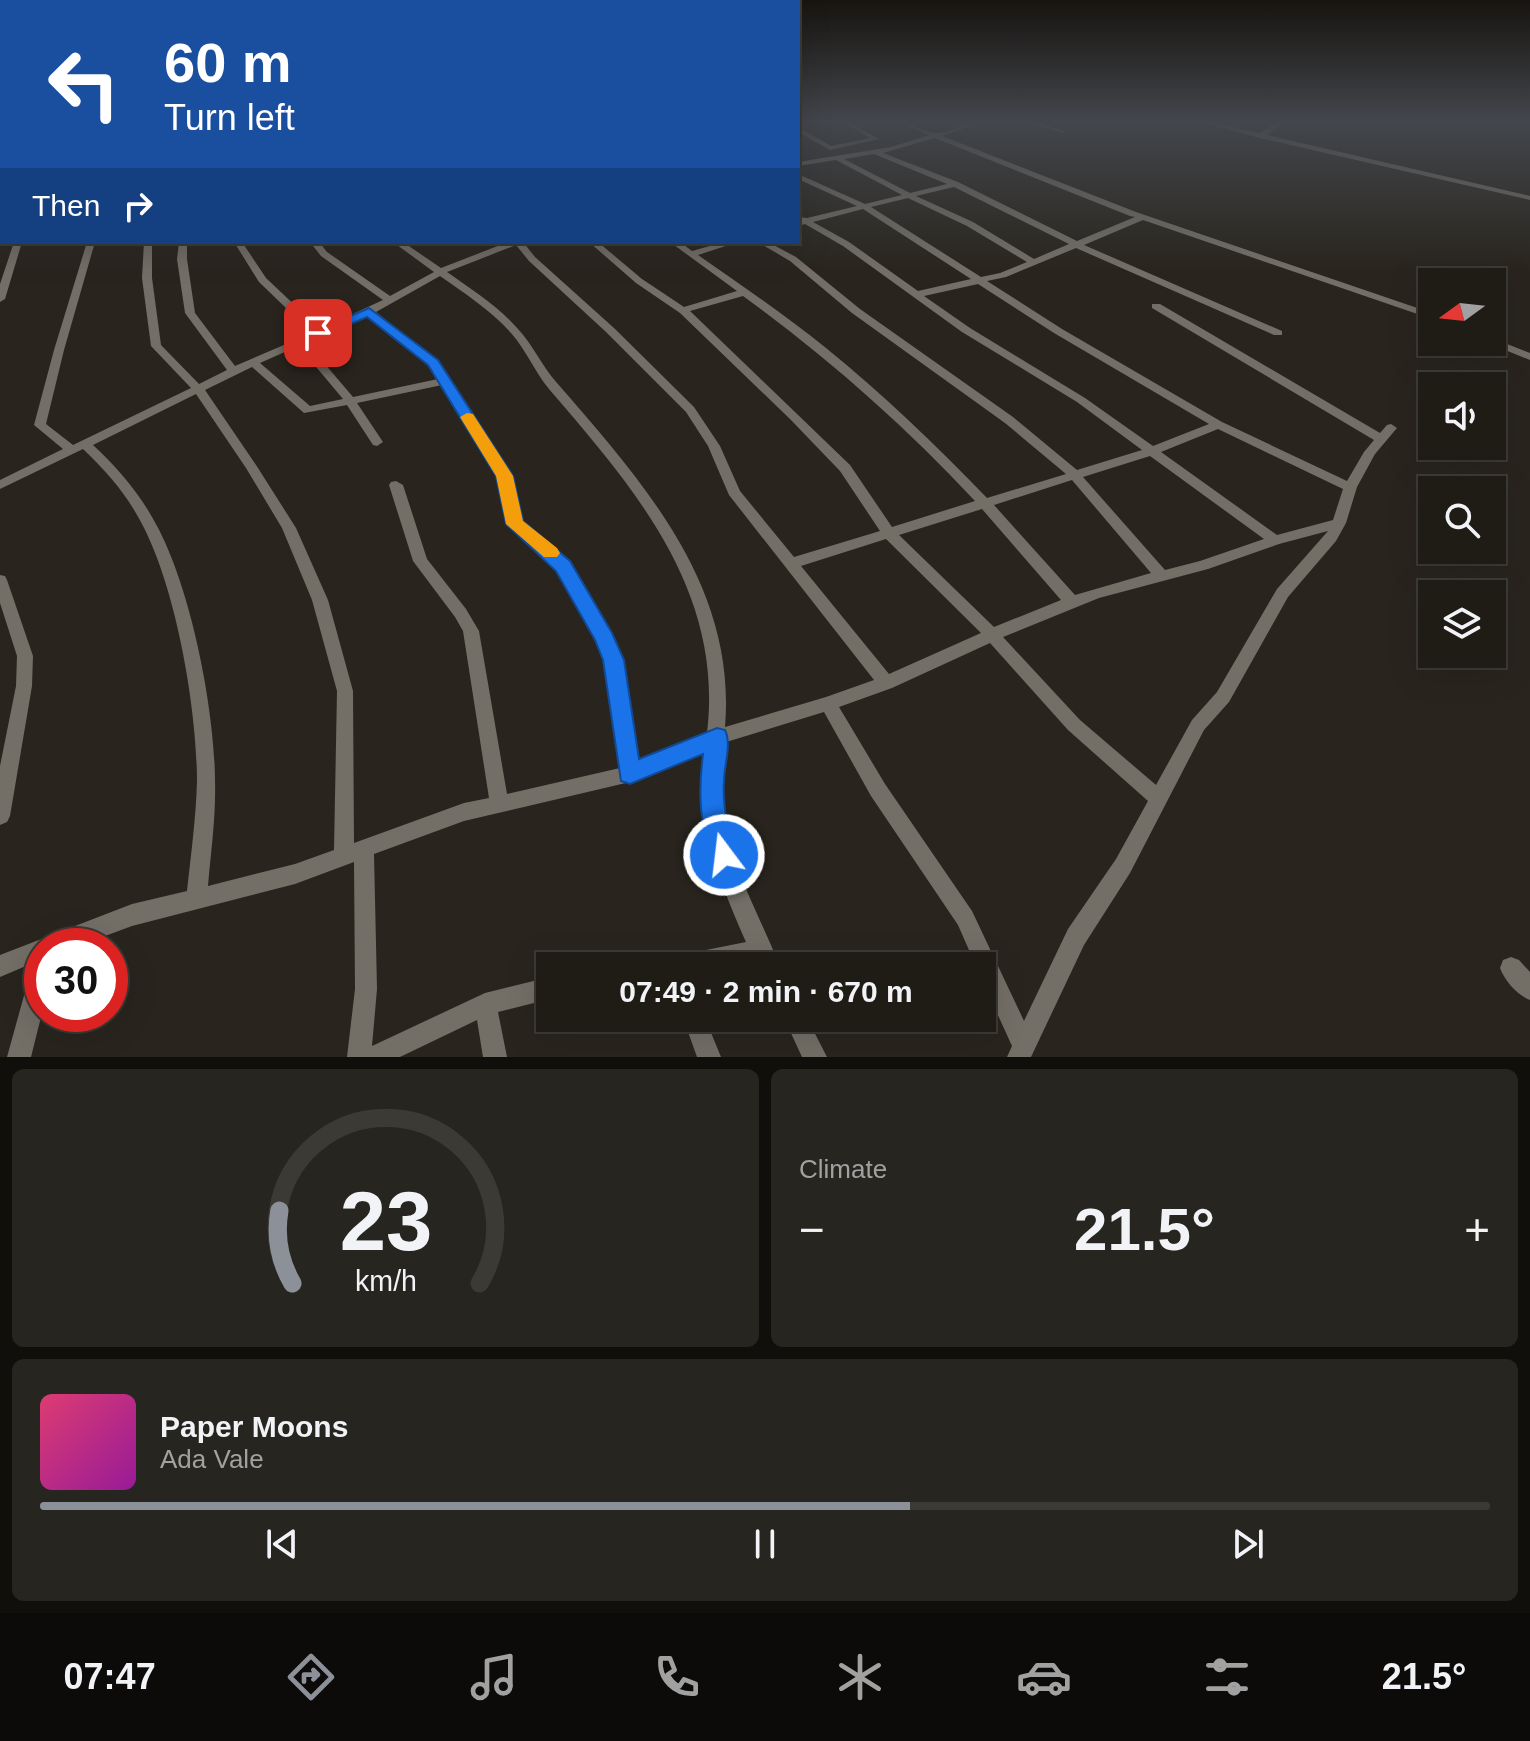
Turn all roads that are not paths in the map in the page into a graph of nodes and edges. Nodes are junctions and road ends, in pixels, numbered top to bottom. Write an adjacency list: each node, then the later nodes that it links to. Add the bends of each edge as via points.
1 (861, 171): 7 (street)
2 (923, 171): 6 (street)
3 (1027, 171): 10 (street)
4 (1414, 171): 8 (street)
5 (800, 177): 9 (street)
6 (955, 184): 7 (street); 26 (street)
7 (908, 194): 9 (street); 31 (street)
8 (1530, 198)
9 (863, 206): 11 (street); 33 (street)
10 (1143, 217): 26 (street); 40 (street)
11 (801, 220): 35 (street)
12 (18, 244): 29 (street)
13 (90, 244): 54 (street, via 40,425)
14 (148, 244): 50 (street, via 156,346)
15 (183, 244): 48 (street, via 190,313)
16 (239, 244): 42 (street, via 266,285)
17 (316, 244): 37 (street)
18 (400, 244): 32 (street)
19 (486, 244): 27 (street)
20 (511, 244): 27 (street)
21 (519, 244): 64 (street, via 690,410 714,446 734,492)
22 (595, 244): 39 (street)
23 (677, 244): 28 (street)
24 (727, 244): 28 (street)
25 (766, 244): 56 (street, via 793,259)
26 (1075, 244): 31 (street); 43 (street)
27 (497, 249): 32 (street)
28 (691, 254): 34 (street)
29 (14, 258): 30 (street); 36 (street)
30 (0, 260)
31 (1035, 263): 33 (street)
32 (442, 271): 37 (street); 71 (street, via 520,335 533,363 611,452 679,548 706,614 717,677)
33 (980, 281): 35 (street); 52 (street)
34 (742, 293): 39 (street); 60 (street, via 841,365)
35 (919, 294): 55 (street)
36 (0, 299)
37 (390, 301): 41 (street)
38 (1156, 306): 59 (street, via 1386,434)
39 (683, 310): 62 (street, via 845,468)
40 (1418, 311)
41 (369, 312): 42 (street); 49 (street, via 419,350)
42 (318, 333): 44 (street)
43 (1278, 333)
44 (297, 343): 47 (street); 51 (street)
45 (1506, 347): 46 (street)
46 (1530, 357)
47 (253, 362): 48 (street); 51 (street, via 308,410)
48 (234, 372): 50 (street)
49 (446, 381): 51 (street); 72 (street, via 505,476 515,524 563,566 605,639 615,669)
50 (199, 390): 54 (street); 76 (street, via 289,528 320,600 345,691)
51 (353, 402): 53 (street)
52 (1218, 425): 55 (street); 59 (street)
53 (377, 442)
54 (80, 448): 57 (street); 77 (street, via 115,472 158,542 187,643 206,779)
55 (1152, 451): 56 (street); 63 (street)
56 (1073, 473): 60 (street); 65 (street)
57 (0, 485)
58 (396, 485): 74 (street, via 420,561 471,631)
59 (1350, 487): 61 (street)
60 (987, 503): 62 (street); 67 (street)
61 (1339, 523): 63 (street); 73 (street, via 1282,593 1223,697 1198,725)
62 (890, 534): 64 (street); 68 (street)
63 (1275, 540): 65 (street)
64 (792, 563): 69 (street)
65 (1162, 576): 67 (street)
66 (0, 580): 75 (street, via 25,656)
67 (1072, 602): 68 (street)
68 (993, 636): 69 (street); 73 (street, via 1074,725)
69 (886, 683): 70 (street)
70 (828, 704): 71 (street); 89 (street, via 878,790 965,918)
71 (717, 737): 72 (street); 79 (street, via 711,782 714,829)
72 (630, 774): 74 (street)
73 (1159, 799): 89 (street, via 1076,937)
74 (499, 803): 76 (street)
75 (0, 816)
76 (354, 853): 77 (street); 91 (street, via 366,989)
77 (197, 898): 78 (street)
78 (97, 928)
79 (764, 952)
80 (24, 956): 81 (street)
81 (0, 966)
82 (1511, 968): 83 (street)
83 (1530, 989)
84 (536, 991): 85 (street)
85 (485, 1004): 92 (street); 93 (street)
86 (26, 1032): 90 (street)
87 (699, 1032): 94 (street)
88 (802, 1032): 95 (street)
89 (1022, 1052)
90 (19, 1057)
91 (359, 1057)
92 (374, 1057)
93 (495, 1057)
94 (709, 1057)
95 (815, 1057)

